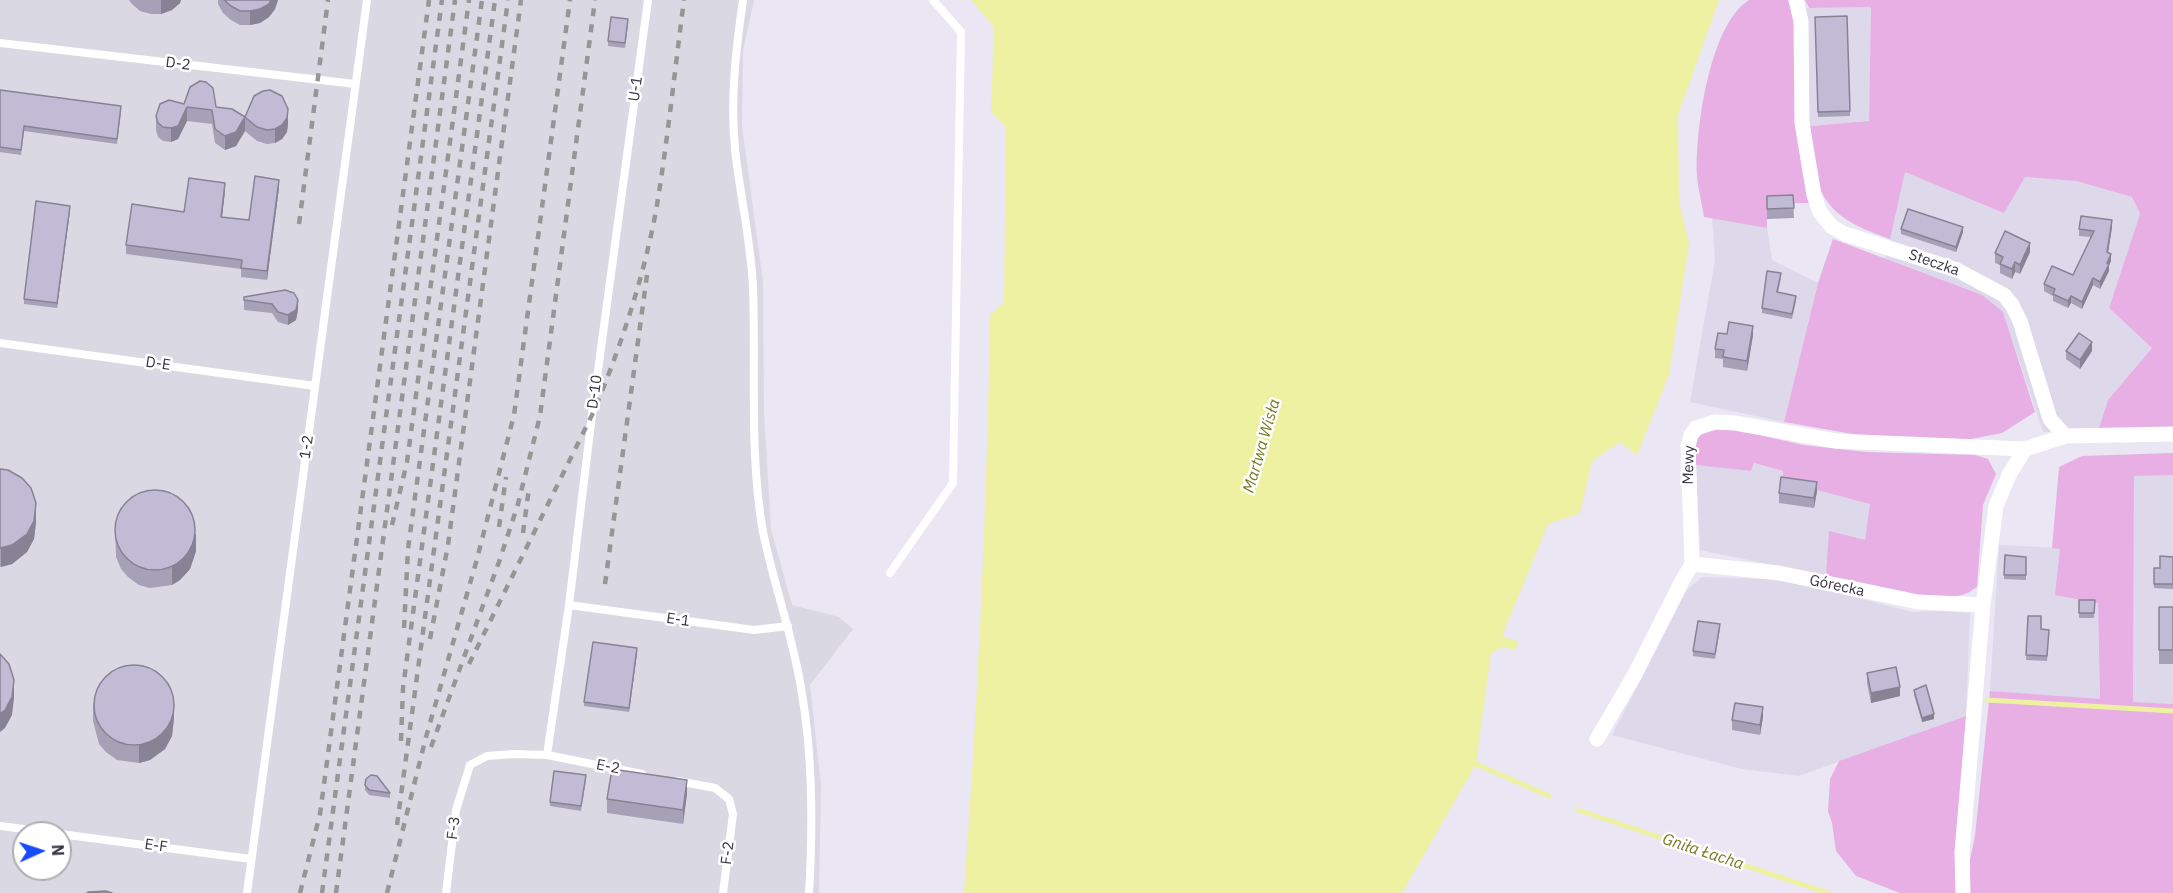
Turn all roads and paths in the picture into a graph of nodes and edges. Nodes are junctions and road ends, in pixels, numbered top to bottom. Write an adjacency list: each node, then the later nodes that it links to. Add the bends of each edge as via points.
1 (366, 0): 7 (lane, 1-2)
2 (648, 0): 8 (lane, U-1)
3 (743, 0): 18 (lane, via 732,95 753,286 756,473 764,532)
4 (933, 0): 15 (lane, via 961,32 953,483)
5 (1796, 0): 12 (street, Steczka, via 1801,21 1802,123 1820,212 1832,227 1851,236 1957,270 2004,295 2020,321 2050,419)
6 (0, 43): 7 (lane, D-2)
7 (355, 84): 10 (lane, 1-2)
8 (624, 178): 16 (lane, D-10)
9 (0, 343): 10 (lane, D-E)
10 (315, 386): 25 (lane, 1-2)
11 (2173, 434): 12 (street)
12 (2065, 436): 13 (street)
13 (2025, 449): 14 (street, Mewy, via 1836,441 1736,423 1702,424 1691,435 1687,457); 17 (street, via 1996,506)
14 (1692, 564): 17 (street, Górecka, via 1779,573 1918,602); 19 (street)
15 (890, 573)
16 (569, 605): 18 (lane, E-1, via 754,630); 20 (lane, D-10)
17 (1983, 605): 30 (street, via 1962,852)
18 (788, 626): 29 (lane, via 802,695 809,763)
19 (1597, 740)
20 (547, 755): 21 (lane, E-2, via 487,756); 22 (lane, E-2)
21 (470, 765): 27 (lane, F-3, via 456,810)
22 (647, 775)
23 (670, 779): 28 (lane, F-2, via 715,788 729,799 734,814)
24 (72, 835): 25 (lane, E-F)
25 (251, 859): 26 (lane, 1-2)
26 (247, 893)
27 (446, 893)
28 (723, 893)
29 (809, 893)
30 (1963, 893)

